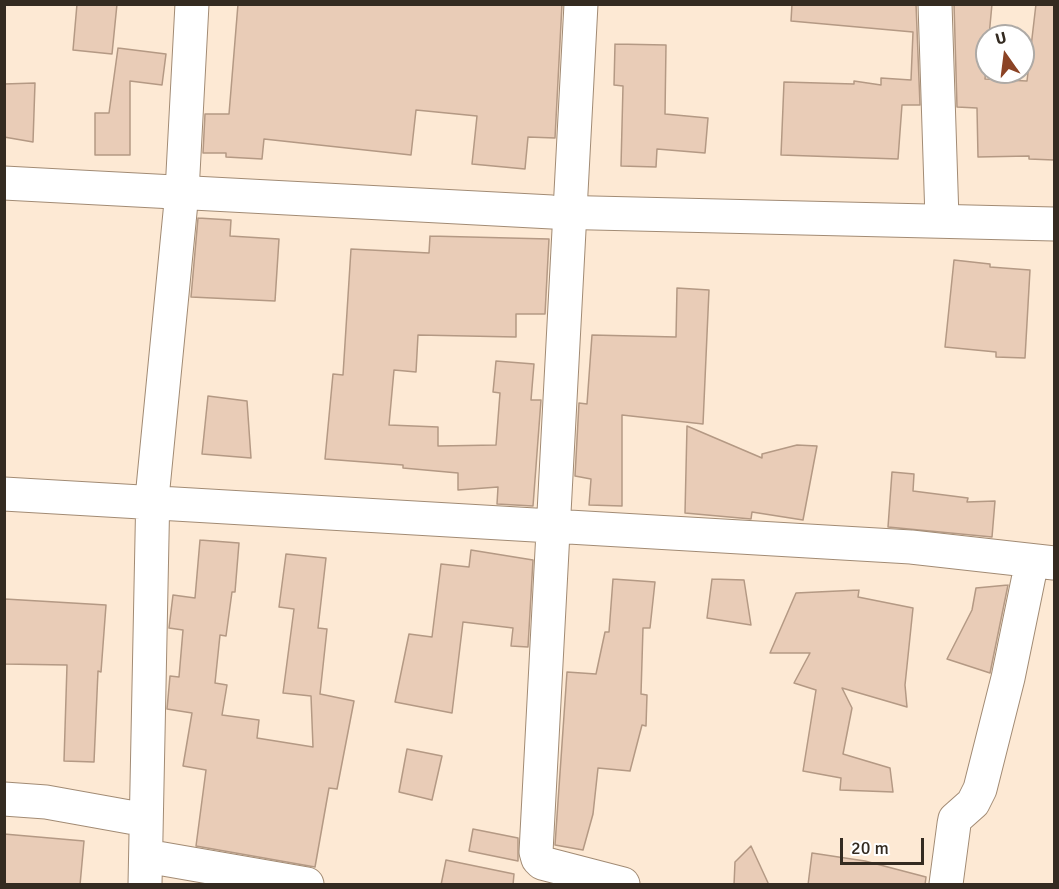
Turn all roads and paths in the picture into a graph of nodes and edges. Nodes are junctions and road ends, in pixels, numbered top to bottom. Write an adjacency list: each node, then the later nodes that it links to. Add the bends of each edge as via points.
1 (192, 4): 5 (street)
2 (581, 4): 6 (street)
3 (935, 4): 7 (street)
4 (4, 183): 5 (street)
5 (182, 192): 6 (street); 10 (street)
6 (570, 212): 7 (street); 11 (street)
7 (942, 219): 8 (street)
8 (1054, 224)
9 (4, 494): 10 (street)
10 (153, 502): 11 (street); 14 (street)
11 (552, 528): 12 (street, via 911,547); 17 (street, via 538,860)
12 (1043, 562): 18 (street, via 977,796 955,819)
13 (4, 799): 14 (street, via 46,802)
14 (146, 820): 15 (street)
15 (145, 870): 16 (street)
16 (307, 885)
17 (622, 885)
18 (946, 885)

